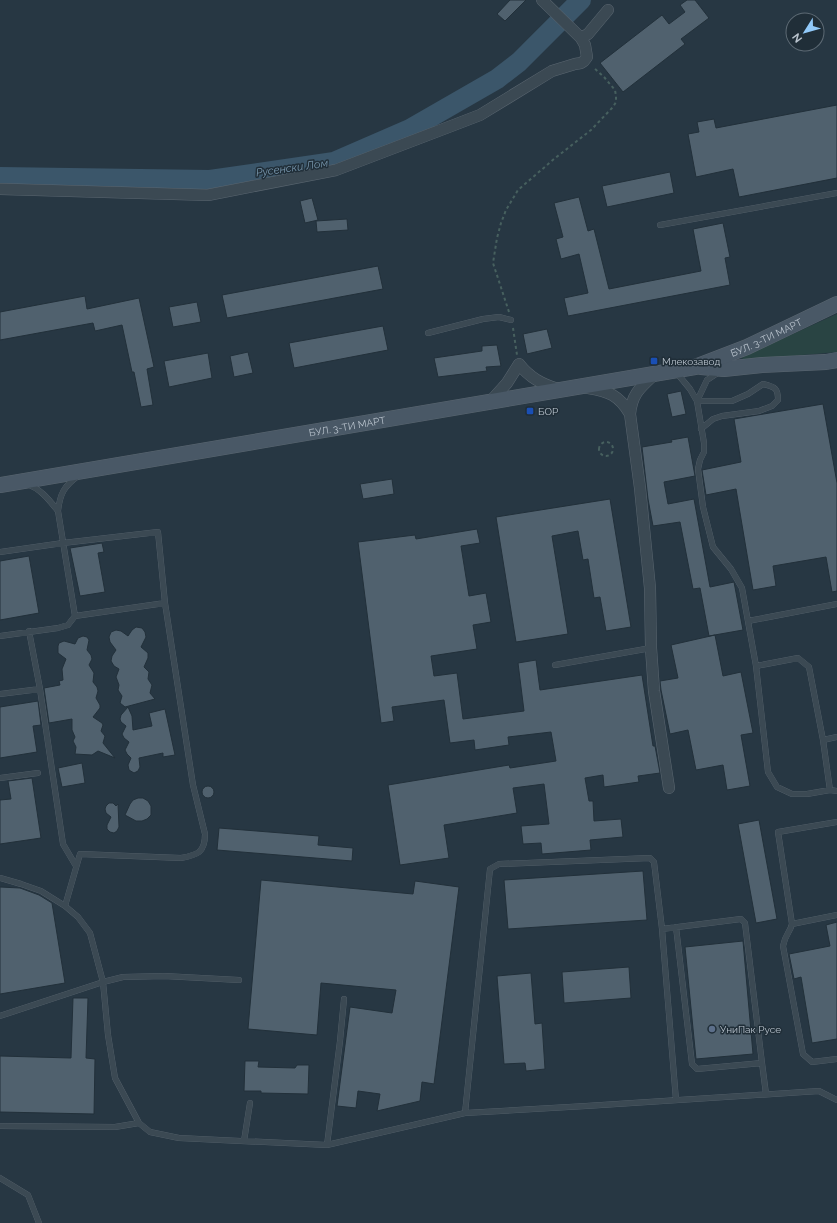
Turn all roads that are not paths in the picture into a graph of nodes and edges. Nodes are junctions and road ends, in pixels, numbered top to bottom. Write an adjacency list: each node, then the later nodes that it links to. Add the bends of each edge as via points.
1 (542, 0): 3 (street)
2 (608, 10): 3 (street, via 591,31)
3 (581, 38): 4 (street, via 587,52 587,57 581,63 552,71 480,115 336,170 208,195)
4 (0, 189)
5 (837, 193): 6 (lane)
6 (660, 225)
7 (837, 304): 11 (main road, БУЛ. 3-ТИ МАРТ, via 747,347)
8 (511, 320): 9 (lane, via 499,317 483,319)
9 (428, 333)
10 (833, 362): 12 (main road, БУЛ. 3-ТИ МАРТ)
11 (694, 367): 12 (main road, БУЛ. 3-ТИ МАРТ); 13 (main road, БУЛ. 3-ТИ МАРТ)
12 (724, 369): 17 (lane, via 706,380)
13 (674, 370): 14 (main road, БУЛ. 3-ТИ МАРТ); 17 (lane)
14 (656, 373): 15 (main road, БУЛ. 3-ТИ МАРТ); 19 (street, via 633,398)
15 (579, 387): 16 (main road, БУЛ. 3-ТИ МАРТ); 19 (street, via 601,390 617,397)
16 (560, 390): 18 (main road, БУЛ. 3-ТИ МАРТ); 18 (street, via 535,380 519,364)
17 (697, 401): 20 (lane); 20 (lane, via 732,401 763,384 773,386 778,392 778,400 772,406 759,411 722,416 713,419)
18 (490, 402): 21 (main road, БУЛ. 3-ТИ МАРТ)
19 (630, 414): 33 (street, via 650,588)
20 (701, 429): 30 (lane, via 704,452 698,469 703,507 714,547 742,588)
21 (88, 470): 22 (main road, БУЛ. 3-ТИ МАРТ); 24 (lane, via 65,489)
22 (19, 482): 23 (main road, БУЛ. 3-ТИ МАРТ); 24 (lane, via 35,487)
23 (0, 485)
24 (58, 511): 25 (lane)
25 (63, 542): 26 (lane); 27 (lane, via 158,532); 29 (lane)
26 (0, 552)
27 (165, 603): 29 (lane); 46 (lane, via 193,785 205,841 196,855 181,858 80,854)
28 (837, 604): 30 (lane)
29 (76, 616): 31 (lane, via 68,625)
30 (748, 621): 35 (lane)
31 (29, 631): 32 (lane); 36 (lane)
32 (0, 636)
33 (651, 648): 34 (lane); 42 (street, via 654,690)
34 (556, 665)
35 (756, 666): 39 (lane, via 798,658 809,667); 43 (lane, via 768,772 777,788 792,794)
36 (40, 689): 37 (lane); 46 (lane, via 63,844)
37 (0, 694)
38 (837, 737): 39 (lane)
39 (823, 740): 43 (lane)
40 (38, 772): 41 (lane)
41 (0, 778)
42 (669, 788)
43 (830, 790): 44 (lane)
44 (837, 791)
45 (837, 822): 50 (lane, via 778,832)
46 (76, 866): 48 (lane)
47 (0, 878): 48 (lane, via 41,891)
48 (65, 906): 54 (lane, via 78,917 90,933)
49 (837, 915): 50 (lane)
50 (792, 924): 57 (lane, via 784,938 783,946 803,1054 812,1062)
51 (676, 927): 52 (lane); 58 (lane, via 692,1064 697,1069); 58 (lane, via 741,919 745,923)
52 (662, 928): 60 (lane); 63 (lane, via 654,862 650,858 499,864 490,869)
53 (239, 980): 54 (lane, via 164,976 123,978)
54 (104, 982): 56 (lane); 64 (lane, via 108,1035 115,1078)
55 (344, 999): 67 (lane)
56 (0, 1016)
57 (837, 1059)
58 (762, 1063): 59 (lane)
59 (766, 1094): 60 (lane); 61 (lane, via 819,1091)
60 (676, 1100): 63 (lane)
61 (837, 1100)
62 (250, 1104): 66 (lane)
63 (465, 1113): 67 (lane)
64 (139, 1123): 65 (lane, via 115,1127); 66 (lane, via 150,1132 179,1138)
65 (0, 1126)
66 (244, 1141): 67 (lane)
67 (327, 1145)
68 (0, 1178): 69 (lane, via 28,1195)
69 (39, 1223)

